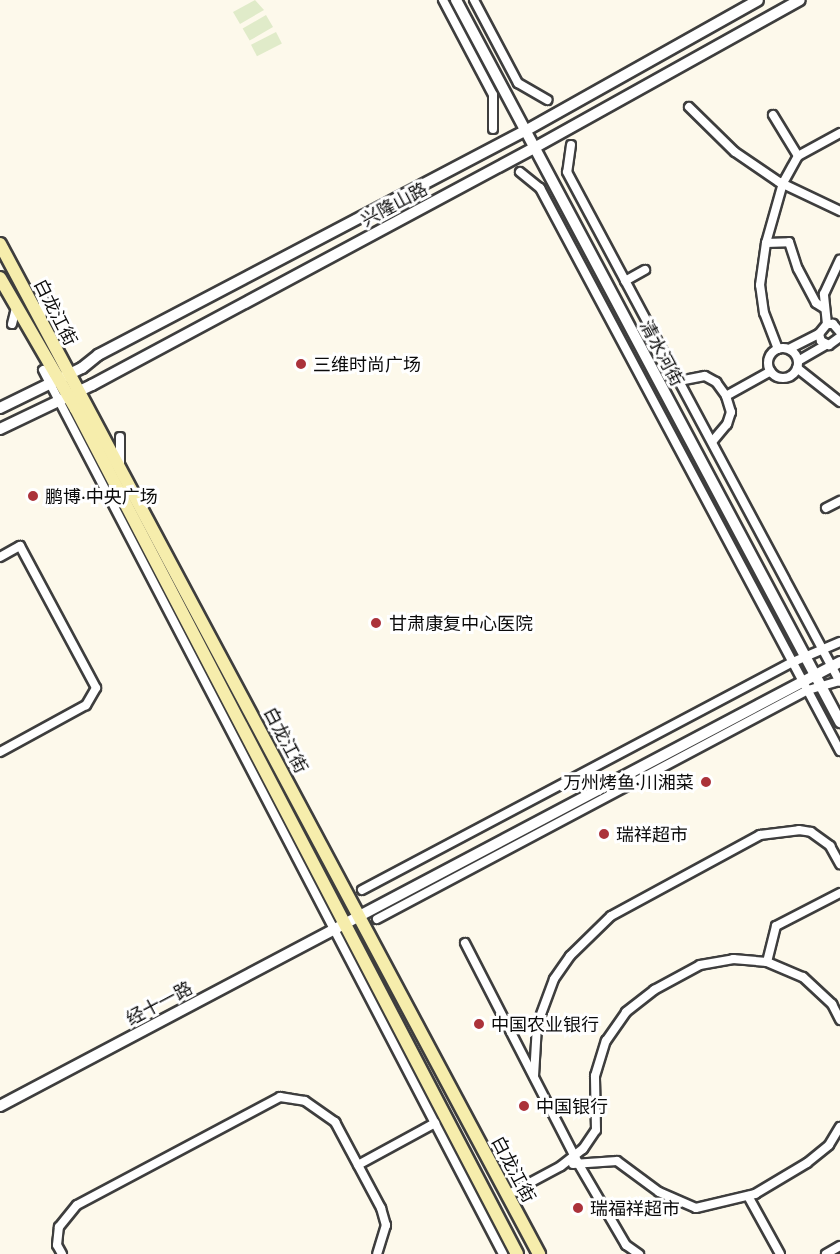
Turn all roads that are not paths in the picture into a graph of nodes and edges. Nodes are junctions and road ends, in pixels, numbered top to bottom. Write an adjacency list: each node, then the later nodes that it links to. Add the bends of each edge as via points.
1 (443, 0): 9 (street, via 493,95)
2 (456, 0): 10 (street, 清水河街)
3 (474, 0): 6 (street, via 518,83)
4 (758, 0): 10 (street, 兴隆山路)
5 (800, 0): 13 (street, 兴隆山路)
6 (547, 100)
7 (689, 107): 16 (street, via 735,152)
8 (773, 115): 14 (street)
9 (493, 129)
10 (525, 131): 13 (street, 清水河街); 39 (street, 兴隆山路)
11 (840, 134): 14 (street)
12 (571, 145): 23 (street, via 567,172)
13 (534, 148): 41 (street, 兴隆山路); 58 (street, 清水河街)
14 (798, 156): 16 (street)
15 (520, 172): 59 (street, via 540,188)
16 (783, 183): 17 (street); 18 (street)
17 (840, 211)
18 (766, 243): 26 (street, via 789,243 816,303); 34 (street, via 760,285 764,313)
19 (0, 244): 27 (main road, 白龙江街)
20 (840, 259): 26 (street, via 824,294)
21 (645, 270): 23 (street)
22 (0, 278): 25 (main road, 白龙江街)
23 (625, 281): 40 (street)
24 (44, 294): 27 (street)
25 (16, 308): 28 (street); 39 (main road, 白龙江街)
26 (824, 308): 29 (street)
27 (41, 321): 39 (main road, 白龙江街)
28 (12, 324)
29 (827, 324): 30 (street, via 833,324); 31 (street)
30 (840, 332)
31 (819, 334): 33 (street); 35 (street)
32 (839, 342): 33 (street)
33 (826, 345): 36 (street)
34 (778, 349): 35 (street); 38 (street, via 768,360)
35 (789, 349): 36 (street)
36 (797, 365): 38 (street, via 785,377); 43 (street)
37 (43, 370): 39 (street, 白龙江街)
38 (771, 371): 42 (street)
39 (59, 379): 41 (main road, 白龙江街); 44 (street, 兴隆山路)
40 (679, 381): 42 (street, via 705,376 716,382); 47 (street)
41 (68, 396): 45 (street, 兴隆山路); 48 (main road, 白龙江街); 49 (main road, 白龙江街); 50 (street, 白龙江街)
42 (726, 396): 47 (street, via 731,412 727,424)
43 (840, 402)
44 (0, 408)
45 (0, 429)
46 (120, 437): 49 (street)
47 (712, 442): 57 (street)
48 (99, 454): 50 (street); 55 (main road, 白龙江街)
49 (120, 465): 71 (main road, 白龙江街)
50 (100, 480): 54 (street, 白龙江街)
51 (840, 501): 52 (street)
52 (826, 508)
53 (0, 556): 67 (street, via 20,546 96,688 86,705)
54 (139, 559): 55 (street); 73 (street, 白龙江街)
55 (158, 570): 73 (main road, 白龙江街)
56 (840, 642): 57 (street)
57 (823, 649): 58 (street); 60 (street)
58 (805, 657): 59 (street); 61 (street, 清水河街)
59 (793, 662): 63 (street); 69 (street)
60 (836, 664): 61 (street, 经十一路); 62 (street)
61 (815, 675): 63 (street, 经十一路); 64 (street, 清水河街)
62 (840, 681): 64 (street)
63 (806, 685): 64 (street); 66 (street); 71 (street, 经十一路); 72 (street)
64 (821, 686): 65 (street, 清水河街)
65 (840, 722)
66 (840, 751)
67 (0, 752)
68 (840, 864): 77 (street, via 830,846 811,832 760,835 611,916 570,956 554,979 537,1024)
69 (362, 891)
70 (840, 892): 75 (street, via 776,926)
71 (358, 915): 73 (street, 经十一路); 83 (main road, 白龙江街)
72 (377, 919)
73 (339, 925): 78 (street, 经十一路); 79 (street, 白龙江街); 89 (main road, 白龙江街)
74 (465, 943): 77 (street)
75 (767, 962): 76 (street, via 803,978 832,1004); 81 (street, via 733,959 700,965 654,990 626,1012 606,1041 595,1076 596,1130)
76 (840, 1020)
77 (534, 1076): 81 (street)
78 (0, 1106)
79 (435, 1123): 82 (street); 88 (street, 白龙江街)
80 (840, 1127): 84 (street, via 829,1145 807,1163)
81 (576, 1159): 83 (street); 84 (street, via 617,1161 659,1192 696,1208); 91 (street, via 626,1245)
82 (358, 1165): 86 (street, via 335,1122 321,1109 305,1101 280,1097 77,1205 59,1227 57,1245); 87 (street, via 386,1225)
83 (507, 1195): 90 (main road, 白龙江街)
84 (748, 1196): 92 (street)
85 (840, 1246): 93 (street)
86 (62, 1254)
87 (377, 1254)
88 (503, 1254)
89 (517, 1254)
90 (539, 1254)
91 (639, 1254)
92 (780, 1254)
93 (826, 1254)

